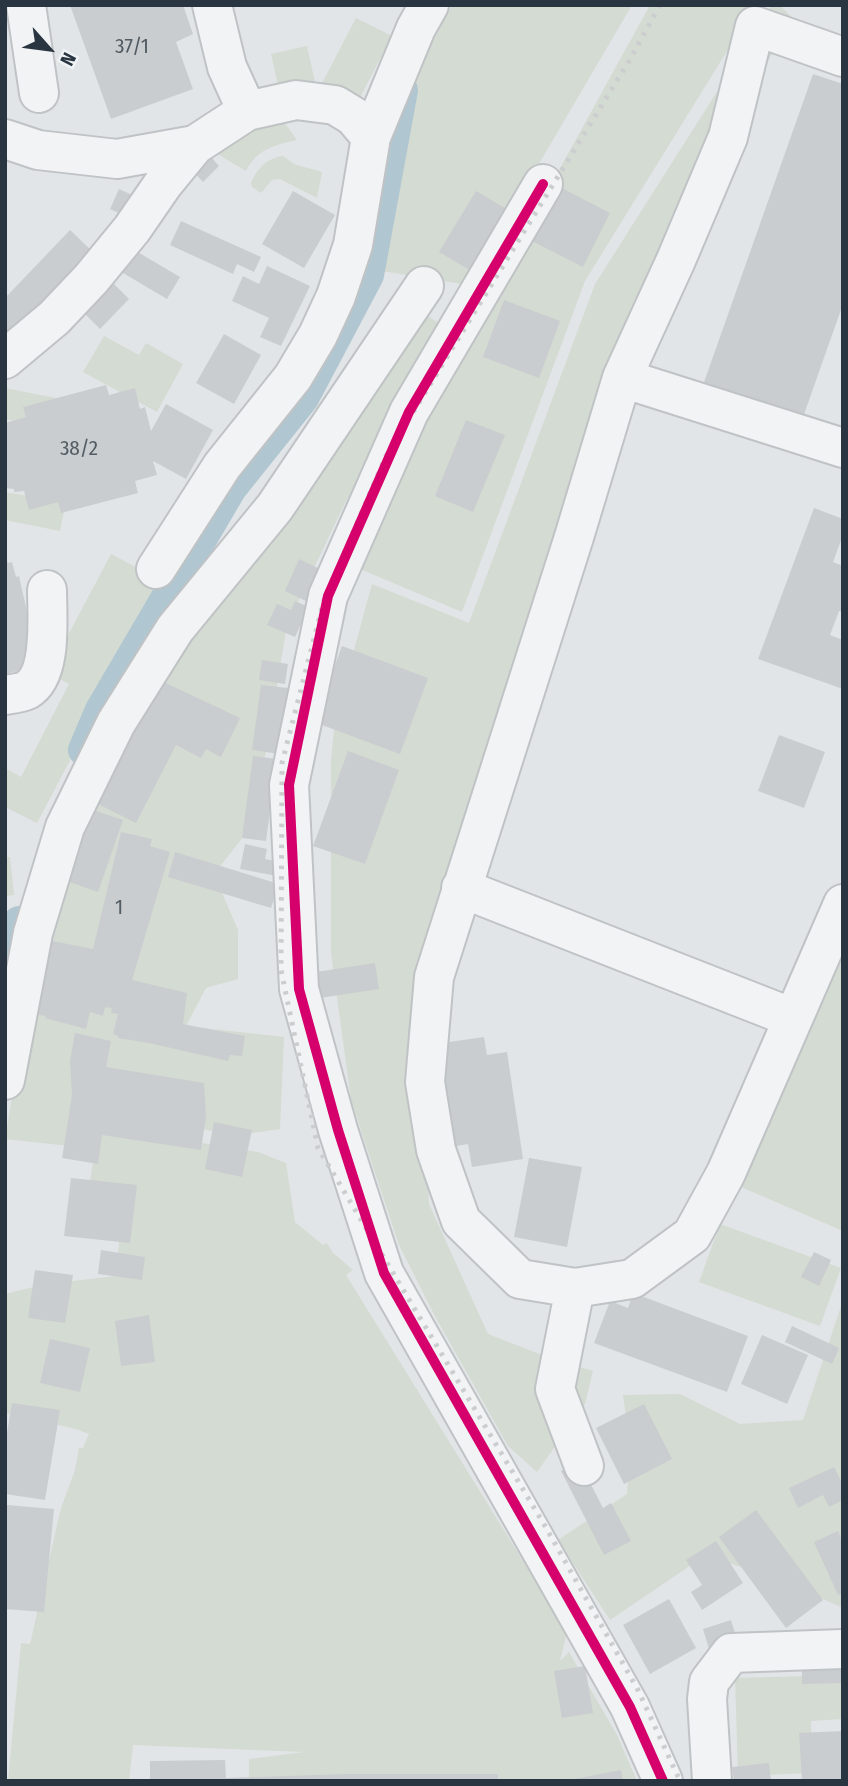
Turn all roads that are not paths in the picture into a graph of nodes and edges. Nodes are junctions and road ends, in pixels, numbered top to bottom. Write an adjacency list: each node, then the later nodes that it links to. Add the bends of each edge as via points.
1 (26, 5): 5 (street)
2 (212, 5): 6 (street, via 227,67)
3 (429, 5): 7 (street, via 415,27)
4 (843, 57): 13 (street, via 755,26 728,137)
5 (39, 93)
6 (247, 111): 7 (street, via 296,100 335,105 353,116); 9 (street)
7 (371, 137): 15 (street, via 353,245 318,335 293,377 222,466)
8 (5, 139): 9 (street, via 38,150 117,159)
9 (195, 145): 12 (street, via 91,279)
10 (543, 184): 25 (street, via 409,412 328,596 289,786 299,989 384,1273 629,1707)
11 (424, 286): 21 (street, via 275,507 175,629 116,723 65,827 33,933)
12 (5, 359)
13 (622, 378): 14 (street); 18 (street)
14 (843, 448)
15 (156, 569)
16 (47, 590): 17 (street, via 45,664 25,692)
17 (5, 695)
18 (461, 888): 20 (street); 22 (street, via 433,977 425,1082 436,1150 461,1221 510,1270 520,1279)
19 (843, 904): 20 (street)
20 (793, 1018): 22 (street, via 726,1173 692,1235 632,1279)
21 (5, 1080)
22 (575, 1288): 23 (street, via 555,1389)
23 (584, 1466)
24 (843, 1649): 26 (street, via 731,1653 709,1682 706,1699)
25 (663, 1781)
26 (712, 1781)

